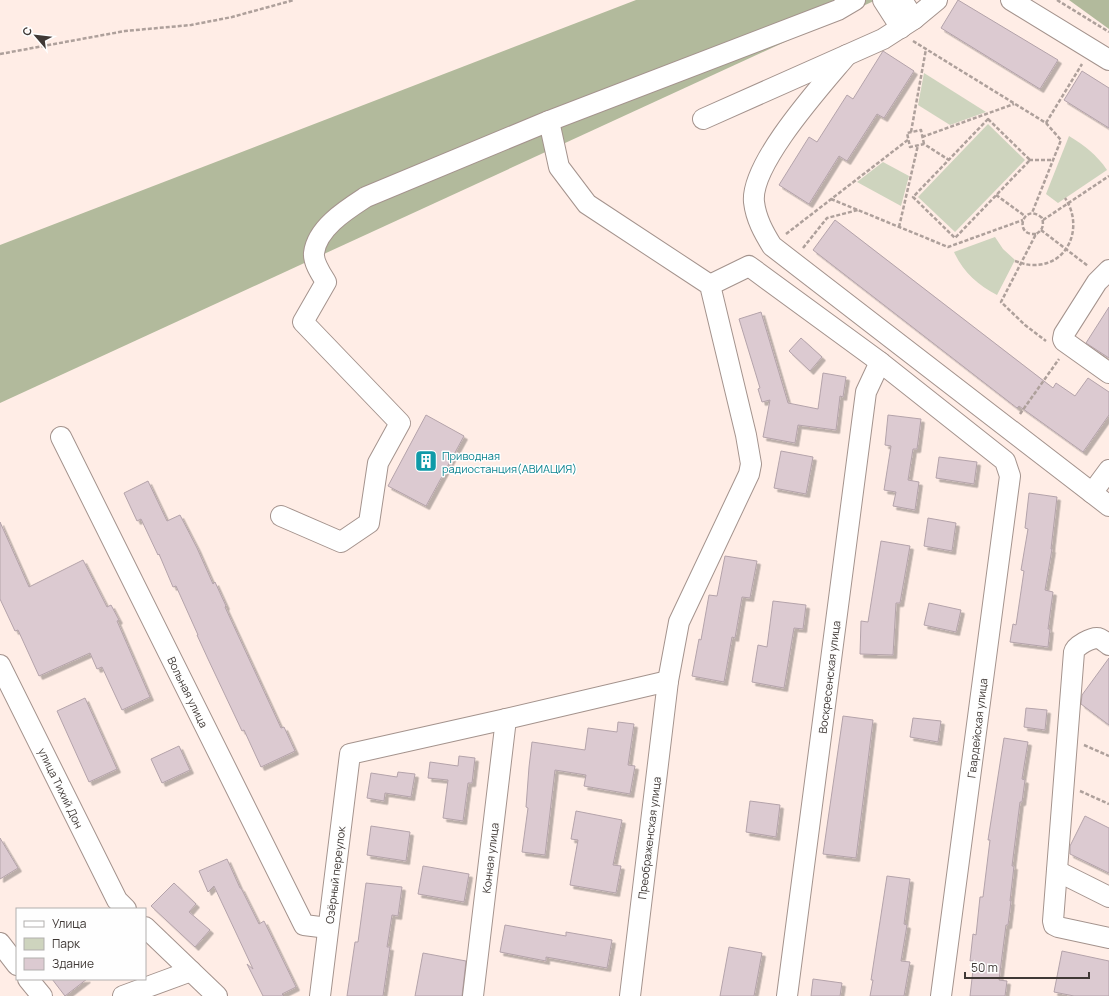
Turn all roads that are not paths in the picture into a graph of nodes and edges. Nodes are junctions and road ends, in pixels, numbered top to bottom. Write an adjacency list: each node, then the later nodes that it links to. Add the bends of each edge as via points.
1 (855, 0): 10 (street, via 838,10)
2 (883, 0): 6 (street)
3 (902, 0): 6 (street)
4 (938, 0): 6 (street)
5 (1011, 0): 8 (street)
6 (908, 23): 7 (street, via 883,39)
7 (847, 55): 9 (street); 17 (street, via 794,118 755,185 754,202 761,228 772,245 793,262)
8 (1109, 60)
9 (703, 119)
10 (549, 121): 12 (street, via 559,166 587,204); 19 (street, via 366,197 329,224 314,254 326,282 303,322 400,423 378,463 369,523 341,542)
11 (1106, 273): 14 (street, via 1097,282 1059,344)
12 (710, 285): 13 (street, via 748,266); 22 (street, Преображенская улица, via 751,464 749,474 679,622)
13 (880, 362): 40 (street, Воскресенская улица, via 866,392); 41 (street, Гвардейская улица, via 1005,461 1010,476)
14 (1109, 373)
15 (62, 438): 28 (street, Вольная улица, via 304,925)
16 (1109, 470): 17 (street)
17 (1092, 494): 18 (street)
18 (1109, 506)
19 (281, 516)
20 (1109, 645): 24 (street, via 1101,639 1094,638 1075,648 1074,652)
21 (0, 665): 26 (street, улица Тихий Дон, via 117,900)
22 (668, 681): 23 (street); 39 (street, Преображенская улица)
23 (506, 719): 28 (street, Озёрный переулок, via 350,754); 38 (street, Конная улица)
24 (1057, 871): 25 (street); 29 (street, via 1054,925)
25 (1109, 897)
26 (125, 908)
27 (146, 928): 32 (street)
28 (328, 928): 37 (street, Озёрный переулок)
29 (1109, 938)
30 (0, 942): 31 (street)
31 (16, 964)
32 (191, 971): 35 (street); 36 (street)
33 (29, 980): 34 (street)
34 (42, 996)
35 (122, 996)
36 (216, 996)
37 (320, 996)
38 (473, 996)
39 (630, 996)
40 (787, 996)
41 (941, 996)

